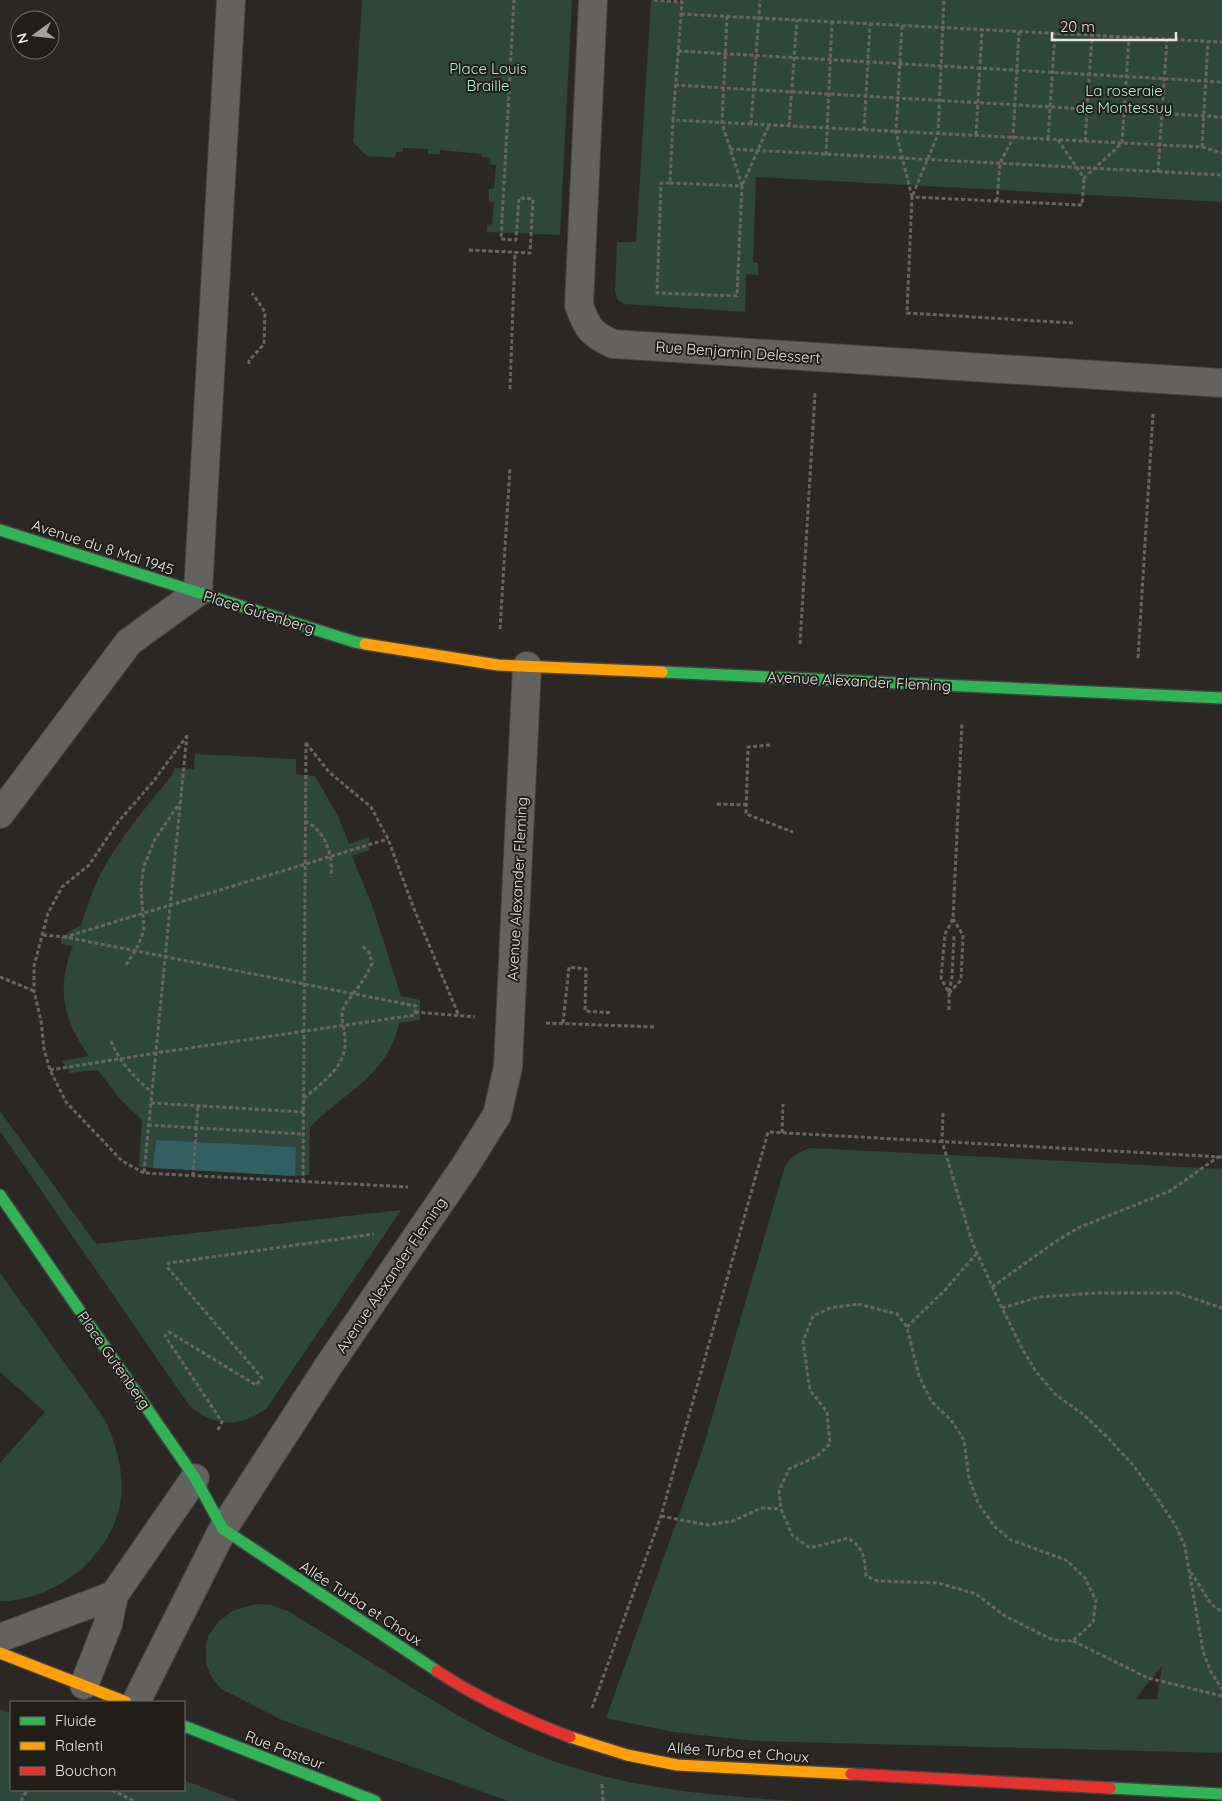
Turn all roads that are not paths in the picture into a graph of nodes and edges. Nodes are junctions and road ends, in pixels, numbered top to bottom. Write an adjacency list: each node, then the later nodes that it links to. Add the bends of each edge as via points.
1 (231, 0): 5 (street)
2 (593, 0): 3 (street, Rue Benjamin Delessert, via 579,304 585,322 597,337 614,344)
3 (1222, 383)
4 (0, 530): 5 (street, Avenue du 8 Mai 1945)
5 (198, 592): 6 (street, Place Gutenberg, via 356,642 498,665); 8 (street, Place Gutenberg, via 129,642)
6 (527, 666): 7 (street, Avenue Alexander Fleming); 11 (street, Avenue Alexander Fleming, via 508,1067 497,1115)
7 (1222, 698)
8 (0, 814)
9 (0, 1195): 10 (street, Place Gutenberg)
10 (195, 1478): 11 (street, Place Gutenberg); 12 (street)
11 (223, 1528): 17 (street, Avenue Alexander Fleming); 19 (street, Allée Turba et Choux, via 466,1690 525,1720 627,1755 677,1765)
12 (114, 1595): 13 (street); 15 (street, via 108,1624)
13 (0, 1638)
14 (0, 1652): 15 (street)
15 (84, 1685): 16 (street)
16 (124, 1701)
17 (136, 1701)
18 (185, 1726): 20 (street, Rue Pasteur)
19 (1222, 1794)
20 (375, 1801)

